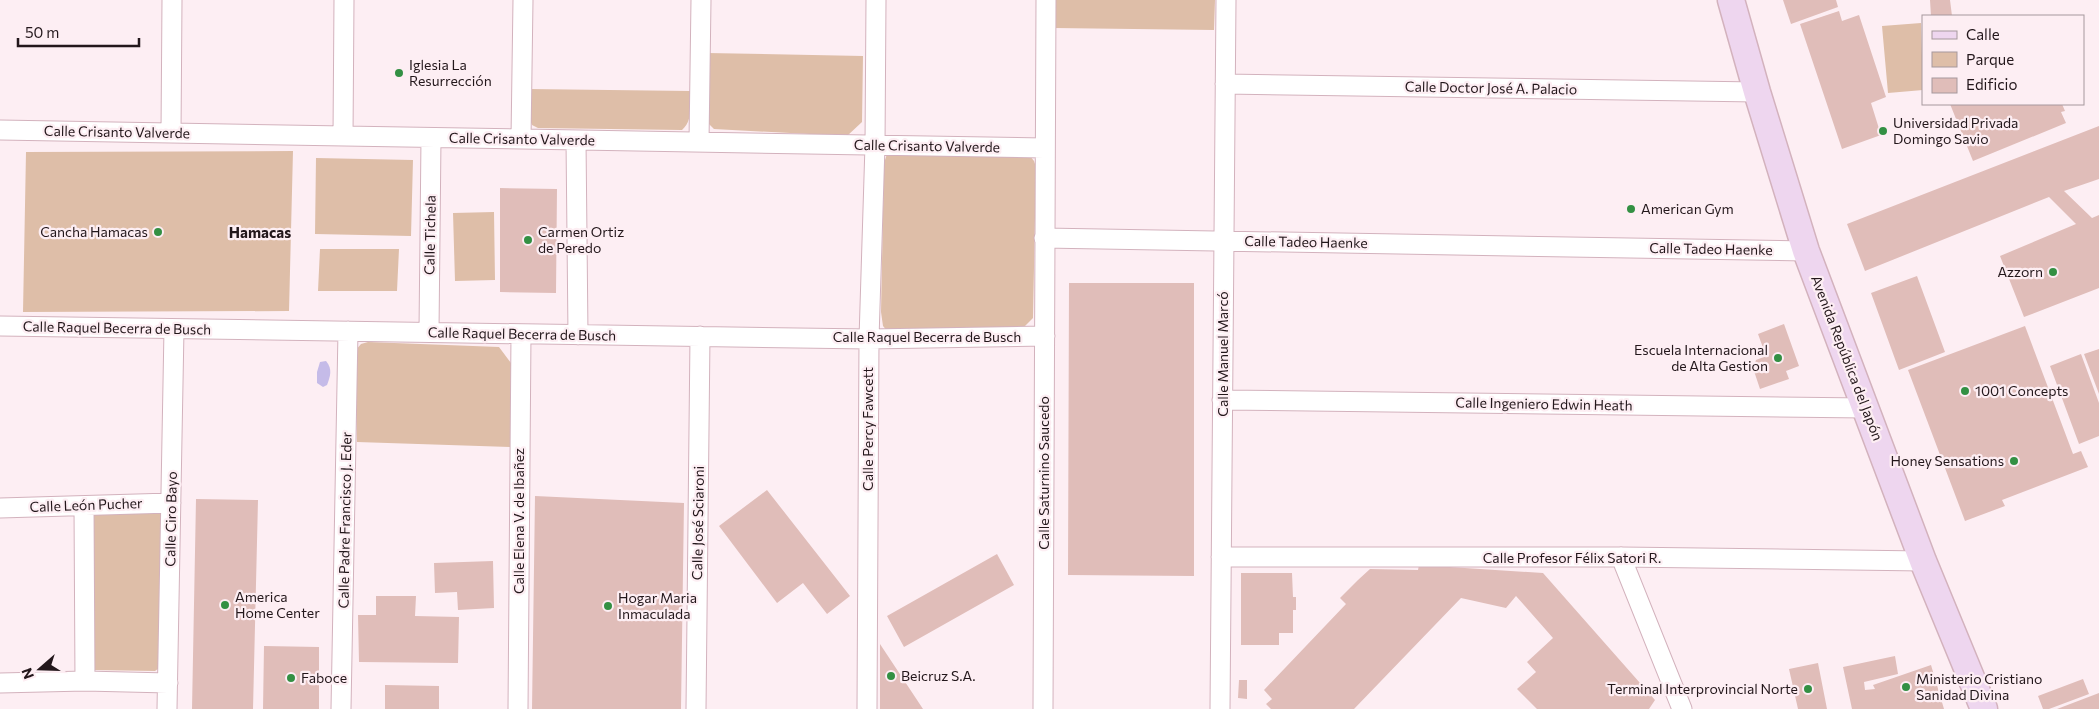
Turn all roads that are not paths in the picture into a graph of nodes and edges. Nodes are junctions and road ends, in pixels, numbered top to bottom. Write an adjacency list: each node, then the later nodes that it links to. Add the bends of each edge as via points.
1 (172, 0): 12 (street)
2 (344, 0): 13 (street)
3 (522, 0): 15 (street)
4 (701, 0): 17 (street)
5 (876, 0): 18 (street, Calle Percy Fawcett)
6 (1046, 0): 19 (street)
7 (1226, 0): 9 (street, Calle Manuel Marcó)
8 (1731, 0): 10 (street, Avenida República del Japón)
9 (1225, 84): 10 (street, Calle Doctor José A. Palacio); 21 (street, Calle Manuel Marcó)
10 (1757, 92): 22 (street, Avenida República del Japón)
11 (0, 130): 12 (street, Calle Crisanto Valverde)
12 (171, 133): 13 (street, Calle Crisanto Valverde)
13 (343, 136): 14 (street, Calle Crisanto Valverde)
14 (431, 138): 15 (street, Calle Crisanto Valverde); 26 (street, Calle Tichela)
15 (521, 139): 16 (street, Calle Crisanto Valverde)
16 (576, 140): 17 (street, Calle Crisanto Valverde); 28 (street)
17 (699, 142): 18 (street, Calle Crisanto Valverde)
18 (875, 145): 19 (street, Calle Crisanto Valverde); 31 (street, Calle Percy Fawcett)
19 (1044, 148): 20 (street)
20 (1044, 238): 21 (street, Calle Tadeo Haenke); 30 (street, Calle Saturnino Saucedo)
21 (1224, 241): 22 (street, Calle Tadeo Haenke); 32 (street, Calle Manuel Marcó)
22 (1806, 251): 33 (street, Avenida República del Japón)
23 (0, 326): 24 (street, Calle Raquel Becerra de Busch)
24 (174, 329): 25 (street, Calle Raquel Becerra de Busch); 34 (street, Calle Ciro Bayo)
25 (348, 331): 26 (street, Calle Raquel Becerra de Busch); 44 (street, Calle Padre Francisco J. Eder)
26 (429, 332): 27 (street, Calle Raquel Becerra de Busch)
27 (521, 334): 28 (street, Calle Raquel Becerra de Busch); 45 (street, Calle Elena V. de Ibañez)
28 (578, 334): 29 (street, Calle Raquel Becerra de Busch)
29 (700, 336): 31 (street, Calle Raquel Becerra de Busch); 46 (street, Calle José Sciaroni)
30 (1045, 336): 31 (street, Calle Raquel Becerra de Busch); 48 (street, Calle Saturnino Saucedo)
31 (869, 339): 47 (street, Calle Percy Fawcett)
32 (1222, 400): 33 (street, Calle Ingeniero Edwin Heath); 37 (street, Calle Manuel Marcó)
33 (1866, 408): 39 (street, Avenida República del Japón)
34 (171, 503): 35 (street, Calle León Pucher); 42 (street, Calle Ciro Bayo)
35 (84, 506): 36 (street, Calle León Pucher); 40 (street)
36 (0, 508)
37 (1221, 557): 38 (street, Calle Profesor Félix Satori R.); 49 (street, Calle Manuel Marcó)
38 (1621, 557): 39 (street, Calle Profesor Félix Satori R.); 50 (street)
39 (1923, 561): 51 (street, Avenida República del Japón)
40 (85, 681): 41 (street); 42 (street)
41 (0, 682)
42 (168, 683): 43 (street, Calle Ciro Bayo)
43 (167, 709)
44 (341, 709)
45 (518, 709)
46 (696, 709)
47 (867, 709)
48 (1042, 709)
49 (1220, 709)
50 (1682, 709)
51 (1984, 709)

